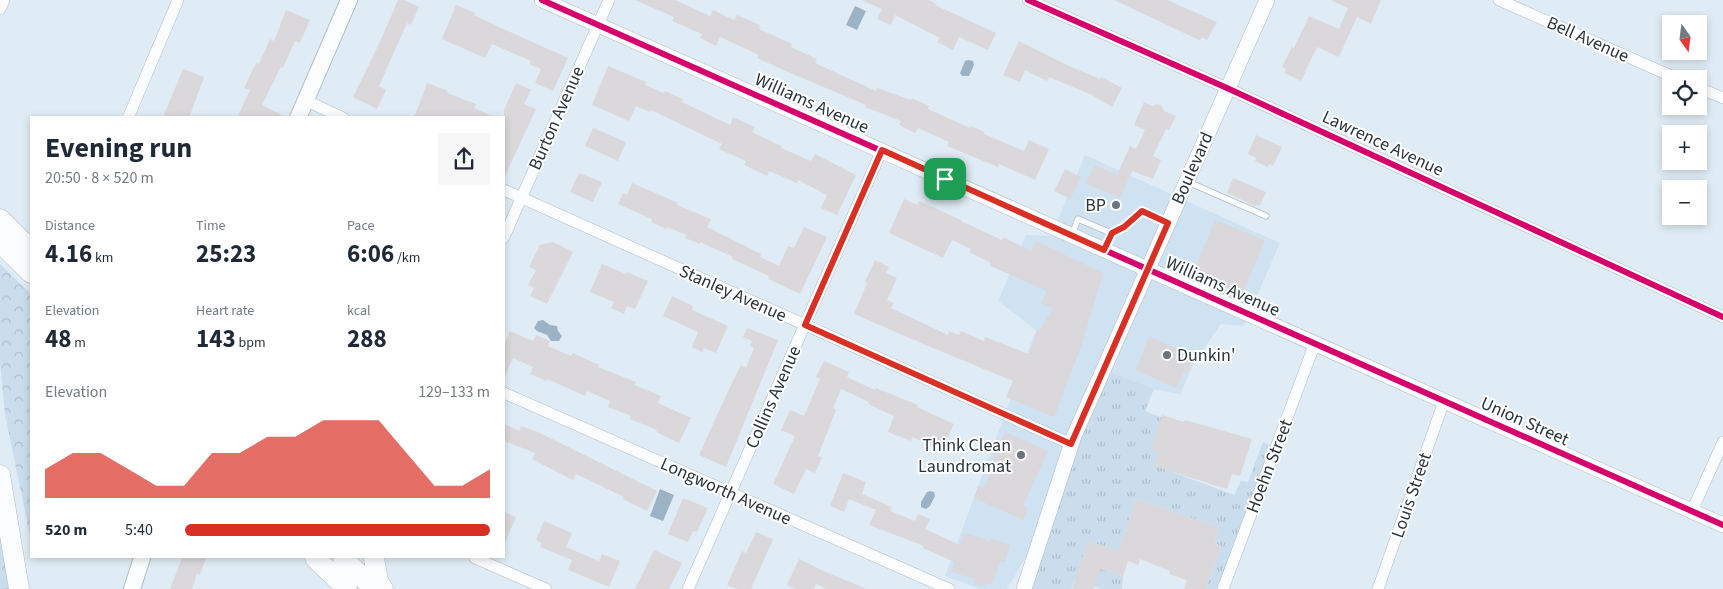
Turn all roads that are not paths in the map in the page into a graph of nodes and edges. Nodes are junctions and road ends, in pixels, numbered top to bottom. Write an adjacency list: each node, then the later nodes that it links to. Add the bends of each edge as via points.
1 (4, 0): 9 (street)
2 (178, 0): 16 (street)
3 (349, 0): 15 (main road)
4 (542, 0): 10 (street, Williams Avenue)
5 (609, 0): 10 (street, Burton Avenue)
6 (1028, 0): 12 (street, Lawrence Avenue)
7 (1268, 0): 12 (street, Boulevard)
8 (1499, 0): 11 (street, Bell Avenue)
9 (0, 10)
10 (598, 24): 19 (street, Williams Avenue); 22 (street, Burton Avenue)
11 (1662, 72)
12 (1227, 88): 20 (street, Boulevard); 34 (street, Lawrence Avenue)
13 (1707, 91): 14 (street)
14 (1723, 98)
15 (305, 100): 17 (main road); 18 (street)
16 (129, 116)
17 (299, 116)
18 (339, 116)
19 (882, 150): 28 (street, Williams Avenue); 35 (street, Collins Avenue)
20 (1186, 181): 23 (lane); 24 (street, Boulevard)
21 (505, 190): 22 (street, Stanley Avenue)
22 (521, 198): 27 (street, Burton Avenue); 35 (street, Stanley Avenue)
23 (1266, 216)
24 (1168, 223): 26 (lane, via 1142,211); 32 (street, Boulevard)
25 (3, 229): 29 (highway); 30 (highway); 33 (highway)
26 (1112, 233): 28 (lane, via 1078,219); 31 (lane)
27 (505, 235)
28 (1072, 235): 31 (street, Williams Avenue)
29 (30, 242)
30 (30, 249)
31 (1104, 250): 32 (street, Williams Avenue)
32 (1148, 269): 36 (street, Williams Avenue); 40 (street, Boulevard)
33 (30, 271)
34 (1723, 317)
35 (805, 325): 40 (street, Stanley Avenue); 42 (street, Collins Avenue)
36 (1315, 344): 38 (street, Union Street); 59 (street, Hoehn Street)
37 (505, 393): 42 (street, Longworth Avenue)
38 (1444, 401): 43 (street, Union Street); 60 (street, Louis Street)
39 (1723, 442): 43 (street)
40 (1071, 444): 58 (street, Boulevard)
41 (0, 474): 51 (highway)
42 (731, 493): 56 (street, Collins Avenue); 57 (street, Longworth Avenue)
43 (1692, 511): 44 (street, Union Street)
44 (1723, 525)
45 (142, 558): 52 (main road)
46 (315, 558): 50 (highway)
47 (342, 558): 53 (highway)
48 (374, 558): 54 (highway, via 378,581)
49 (475, 558): 55 (street)
50 (340, 586)
51 (19, 589)
52 (132, 589)
53 (374, 589)
54 (383, 589)
55 (546, 589)
56 (688, 589)
57 (949, 589)
58 (1024, 589)
59 (1224, 589)
60 (1378, 589)

